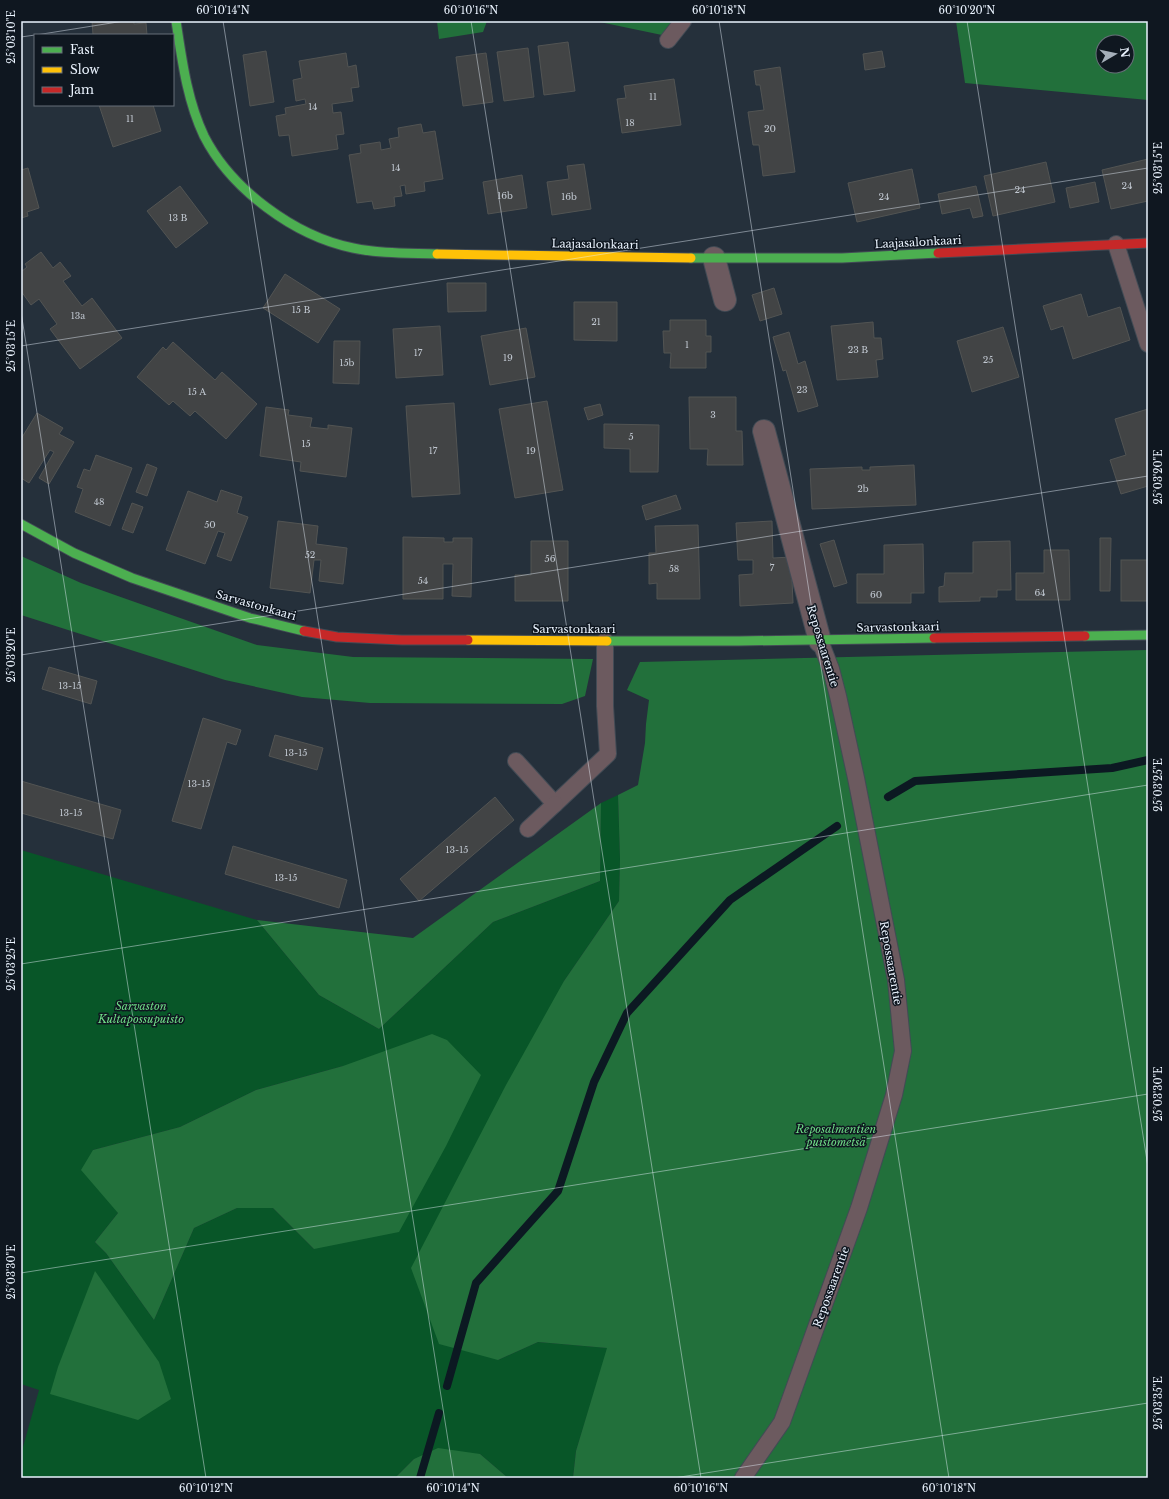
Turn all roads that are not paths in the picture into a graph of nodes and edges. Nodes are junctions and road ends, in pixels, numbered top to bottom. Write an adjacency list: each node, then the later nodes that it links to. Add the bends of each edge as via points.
1 (176, 21): 6 (street, Laajasalonkaari, via 186,86 193,108 205,137 223,166 270,210 308,232 360,250 390,253)
2 (683, 21): 3 (lane)
3 (668, 40)
4 (1148, 243): 5 (street, Laajasalonkaari)
5 (1116, 244): 6 (street, Laajasalonkaari, via 842,258); 8 (lane)
6 (714, 258): 7 (street)
7 (724, 300)
8 (1148, 344)
9 (764, 430): 13 (street, Repossaarentie)
10 (21, 524): 12 (street, Sarvastonkaari, via 74,553 132,578 250,618 311,632 338,637 402,640)
11 (1148, 635): 13 (street, Sarvastonkaari)
12 (605, 641): 13 (street, Sarvastonkaari); 15 (lane, via 608,754)
13 (820, 641): 17 (lane, Repossaarentie, via 831,669 856,778 896,980 903,1051 894,1095 859,1208 782,1422)
14 (516, 761): 15 (lane)
15 (555, 804): 16 (lane)
16 (528, 829)
17 (743, 1478)

